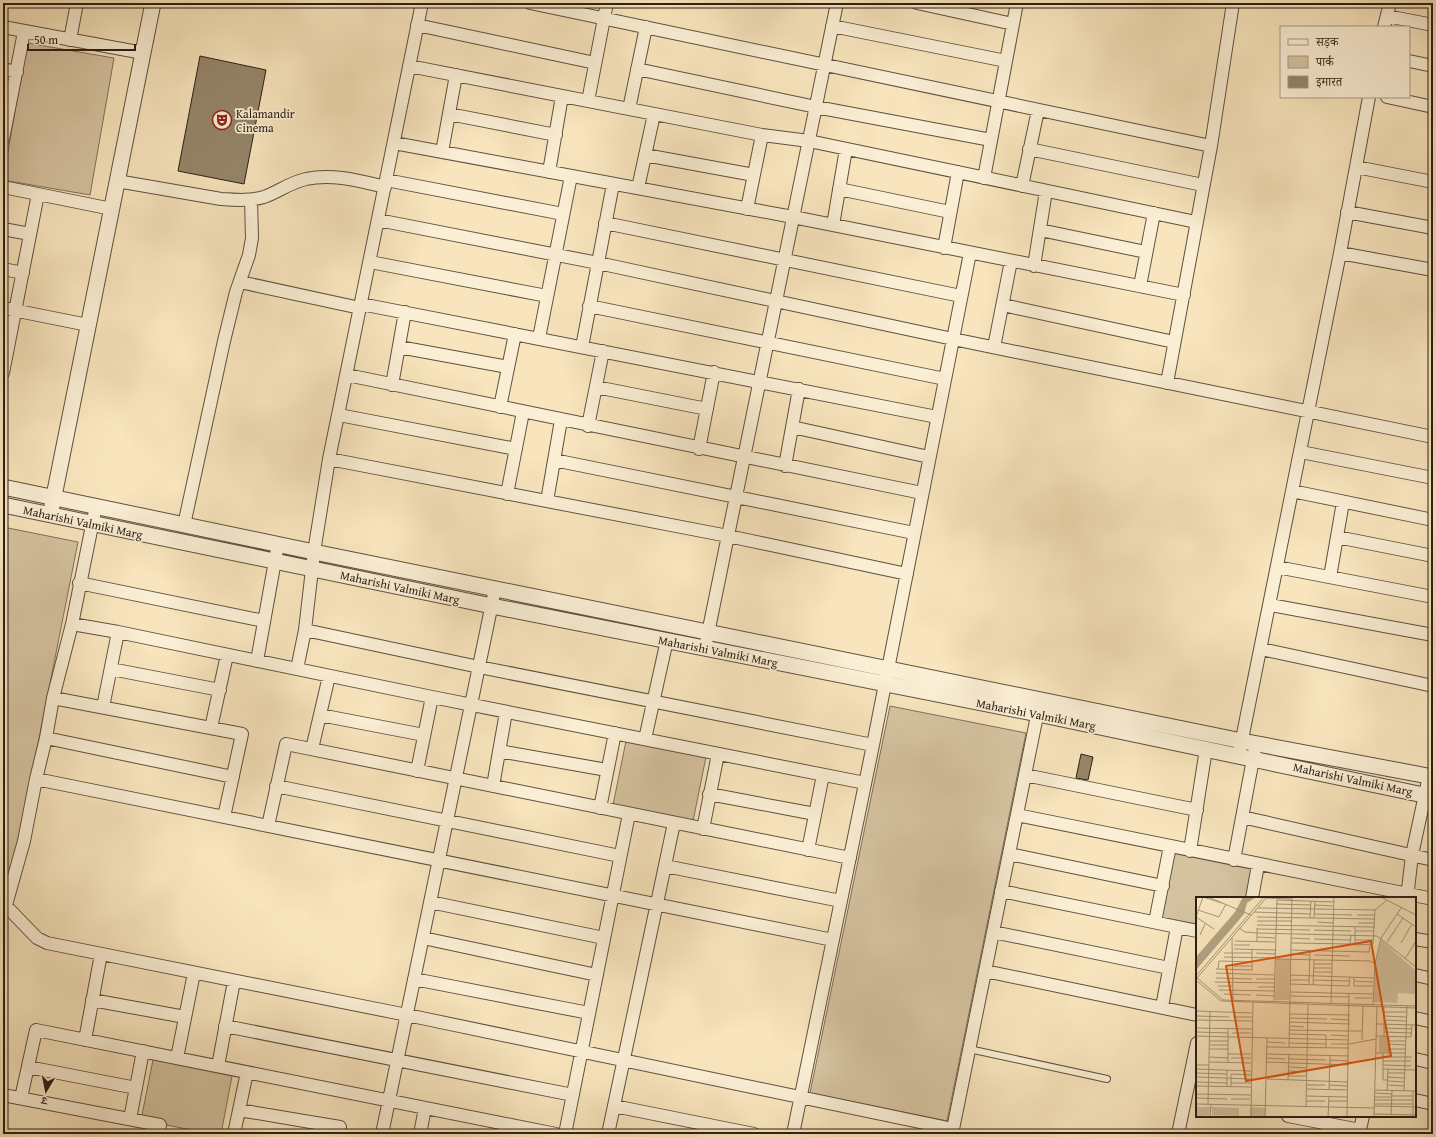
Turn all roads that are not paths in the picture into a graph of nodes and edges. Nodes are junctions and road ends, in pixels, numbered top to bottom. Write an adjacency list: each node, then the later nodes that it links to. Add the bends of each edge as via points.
1 (77, 3): 20 (street)
2 (153, 3): 21 (street)
3 (422, 3): 14 (street)
4 (530, 3): 11 (street)
5 (607, 3): 11 (street)
6 (837, 3): 16 (street)
7 (916, 3): 13 (street)
8 (1017, 3): 13 (street)
9 (1233, 3): 50 (street)
10 (1390, 3): 12 (street)
11 (604, 18): 18 (street); 24 (street)
12 (1386, 21): 15 (street)
13 (1013, 24): 22 (street)
14 (418, 25): 24 (street); 26 (street)
15 (1433, 25)
16 (832, 26): 22 (street); 25 (street)
17 (3, 27): 19 (street)
18 (646, 27): 25 (street); 29 (street)
19 (24, 32): 20 (street); 30 (street)
20 (70, 40): 21 (street)
21 (143, 54): 61 (street)
22 (1006, 61): 36 (street)
23 (1410, 61): 27 (street)
24 (595, 63): 35 (street)
25 (824, 65): 36 (street); 37 (street)
26 (409, 66): 31 (street); 49 (street)
27 (1433, 66)
28 (3, 69): 30 (street)
29 (637, 69): 37 (street); 39 (street)
30 (16, 72): 41 (street)
31 (456, 75): 32 (street); 42 (street)
32 (562, 96): 35 (street); 44 (street)
33 (1369, 98): 55 (street)
34 (1392, 98): 38 (street)
35 (588, 101): 39 (street)
36 (998, 101): 40 (street); 47 (street)
37 (816, 107): 47 (street); 48 (street)
38 (1433, 107)
39 (629, 109): 43 (street)
40 (1038, 110): 50 (street); 52 (street)
41 (6, 112): 46 (street)
42 (449, 114): 44 (street); 53 (street)
43 (654, 114): 45 (street); 54 (street)
44 (556, 135): 56 (street)
45 (762, 135): 48 (street); 58 (street)
46 (3, 139)
47 (991, 140): 60 (street)
48 (808, 141): 51 (street); 79 (street)
49 (394, 143): 53 (street); 63 (street)
50 (1211, 146): 65 (street)
51 (846, 149): 57 (street); 69 (street)
52 (1029, 149): 65 (street); 66 (street)
53 (442, 152): 56 (street)
54 (645, 155): 58 (street); 68 (street)
55 (1356, 167): 62 (street); 76 (street)
56 (550, 172): 59 (street)
57 (958, 172): 60 (street); 75 (street)
58 (754, 175): 74 (street)
59 (571, 176): 64 (street); 78 (street)
60 (984, 178): 66 (street)
61 (117, 180): 72 (street, via 221,199); 73 (street)
62 (1433, 182)
63 (385, 183): 72 (street, via 339,178 307,179); 78 (street); 80 (street)
64 (612, 184): 68 (street); 82 (street)
65 (1203, 185): 81 (street)
66 (1022, 186): 70 (street)
67 (3, 187): 71 (street)
68 (638, 188): 74 (street)
69 (839, 189): 75 (street); 83 (street)
70 (1046, 191): 77 (street); 86 (street)
71 (38, 194): 73 (street); 87 (street)
72 (251, 200): 101 (street, via 252,238)
73 (112, 209): 113 (street)
74 (748, 209): 79 (street)
75 (950, 212): 88 (street)
76 (1347, 212): 85 (street); 91 (street)
77 (1154, 213): 81 (street); 89 (street)
78 (563, 214): 92 (street)
79 (793, 217): 83 (street); 93 (street)
80 (378, 220): 92 (street); 95 (street)
81 (1196, 222): 103 (street)
82 (605, 223): 93 (street); 96 (street)
83 (833, 225): 88 (street)
84 (3, 228): 87 (street)
85 (1433, 228)
86 (1040, 230): 89 (street); 97 (street)
87 (30, 234): 100 (street)
88 (944, 248): 90 (street)
89 (1146, 252): 102 (street)
90 (970, 253): 94 (street); 105 (street)
91 (1340, 254): 99 (street); 137 (street)
92 (555, 256): 96 (street); 104 (street)
93 (785, 259): 105 (street); 106 (street)
94 (1011, 261): 97 (street); 107 (street)
95 (370, 262): 104 (street); 108 (street)
96 (598, 263): 106 (street); 109 (street)
97 (1034, 266): 102 (street)
98 (3, 269): 100 (street)
99 (1433, 270)
100 (22, 273): 111 (street)
101 (240, 282): 108 (street); 166 (street, via 224,341)
102 (1140, 286): 103 (street)
103 (1184, 295): 118 (street)
104 (547, 296): 115 (street)
105 (961, 296): 116 (street)
106 (776, 301): 116 (street); 117 (street)
107 (1003, 305): 118 (street); 121 (street)
108 (361, 306): 112 (street); 127 (street)
109 (589, 306): 117 (street); 120 (street)
110 (3, 308): 111 (street)
111 (15, 310): 113 (street); 122 (street)
112 (405, 312): 114 (street); 119 (street)
113 (88, 325): 158 (street)
114 (515, 334): 115 (street); 124 (street)
115 (539, 338): 120 (street)
116 (953, 339): 121 (street); 128 (street)
117 (768, 342): 128 (street); 129 (street)
118 (1174, 342): 130 (street)
119 (399, 347): 124 (street); 131 (street)
120 (582, 347): 123 (street)
121 (994, 347): 130 (street)
122 (5, 351): 126 (street)
123 (603, 351): 125 (street); 132 (street)
124 (508, 367): 134 (street)
125 (714, 372): 129 (street); 135 (street)
126 (3, 373)
127 (347, 375): 131 (street); 138 (street)
128 (945, 379): 139 (street)
129 (760, 381): 133 (street); 148 (street)
130 (1167, 383): 137 (street)
131 (392, 385): 134 (street)
132 (596, 387): 135 (street); 141 (street)
133 (799, 389): 139 (street); 142 (street)
134 (500, 407): 136 (street)
135 (707, 408): 145 (street)
136 (523, 412): 140 (street); 144 (street)
137 (1307, 412): 143 (street); 146 (street)
138 (338, 415): 144 (street); 149 (street)
139 (937, 417): 147 (street)
140 (561, 420): 141 (street); 150 (street)
141 (588, 426): 145 (street)
142 (792, 427): 147 (street); 151 (street)
143 (1433, 437)
144 (516, 449): 156 (street)
145 (699, 449): 148 (street)
146 (1301, 452): 152 (street); 154 (street)
147 (930, 457): 155 (street)
148 (744, 458): 151 (street); 157 (street)
149 (329, 460): 156 (street); 171 (street)
150 (554, 460): 157 (street); 159 (street)
151 (785, 466): 155 (street)
152 (1433, 478)
153 (3, 487): 158 (street, Maharishi Valmiki Marg)
154 (1292, 491): 160 (street); 174 (street)
155 (922, 493): 167 (street)
156 (507, 494): 159 (street)
157 (736, 496): 167 (street); 168 (street)
158 (54, 497): 162 (street, Maharishi Valmiki Marg); 163 (street)
159 (546, 501): 168 (street)
160 (1343, 502): 164 (street); 169 (street)
161 (3, 505): 163 (street, Maharishi Valmiki Marg)
162 (96, 506): 165 (street); 166 (street, Maharishi Valmiki Marg)
163 (50, 515): 165 (street, Maharishi Valmiki Marg)
164 (1433, 520)
165 (92, 524): 173 (street, Maharishi Valmiki Marg); 178 (street)
166 (184, 525): 170 (street, Maharishi Valmiki Marg)
167 (914, 533): 176 (street)
168 (728, 536): 176 (street); 187 (street)
169 (1337, 537): 172 (street); 177 (street)
170 (278, 544): 171 (street, Maharishi Valmiki Marg); 173 (street)
171 (314, 552): 175 (street); 179 (street, Maharishi Valmiki Marg)
172 (1433, 556)
173 (275, 560): 175 (street, Maharishi Valmiki Marg); 183 (street)
174 (1276, 567): 177 (street); 181 (street)
175 (312, 568): 182 (street, Maharishi Valmiki Marg); 185 (street)
176 (907, 574): 197 (street)
177 (1330, 577): 180 (street)
178 (79, 583): 183 (street); 184 (street)
179 (495, 589): 182 (street); 187 (street, Maharishi Valmiki Marg)
180 (1433, 597)
181 (1270, 605): 188 (street); 191 (street)
182 (492, 606): 189 (street, Maharishi Valmiki Marg); 194 (street)
183 (264, 621): 193 (street)
184 (72, 624): 186 (street); 203 (street)
185 (305, 630): 194 (street); 196 (street)
186 (118, 632): 192 (street); 195 (street)
187 (709, 632): 190 (street); 197 (street, Maharishi Valmiki Marg)
188 (1433, 635)
189 (666, 640): 190 (street, Maharishi Valmiki Marg); 205 (street)
190 (705, 648): 199 (street, Maharishi Valmiki Marg)
191 (1261, 649): 200 (street); 216 (street)
192 (227, 655): 193 (street); 201 (street)
193 (257, 661): 196 (street)
194 (479, 667): 205 (street); 206 (street)
195 (110, 669): 201 (street); 207 (street)
196 (297, 669): 198 (street)
197 (888, 669): 199 (street); 204 (street, Maharishi Valmiki Marg)
198 (329, 676): 202 (street); 210 (street)
199 (885, 684): 209 (street, Maharishi Valmiki Marg); 217 (street)
200 (1433, 686)
201 (220, 690): 211 (street)
202 (432, 697): 206 (street); 213 (street)
203 (53, 698): 207 (street); 214 (street)
204 (1041, 700): 209 (street); 216 (street, Maharishi Valmiki Marg)
205 (653, 701): 215 (street); 217 (street)
206 (471, 705): 208 (street); 229 (street)
207 (103, 707): 211 (street)
208 (506, 712): 212 (street); 220 (street)
209 (1038, 714): 219 (street, Maharishi Valmiki Marg); 226 (street)
210 (320, 715): 213 (street); 218 (street)
211 (212, 728): 228 (street, via 242,734)
212 (615, 733): 215 (street); 224 (street)
213 (424, 735): 223 (street)
214 (46, 738): 228 (street); 230 (street)
215 (645, 739): 221 (street)
216 (1249, 742): 222 (street); 227 (street, Maharishi Valmiki Marg)
217 (873, 745): 231 (street)
218 (312, 749): 223 (street); 232 (street, via 286,744)
219 (1206, 749): 222 (street, Maharishi Valmiki Marg); 237 (street)
220 (499, 751): 224 (street); 233 (street)
221 (718, 754): 225 (street); 234 (street)
222 (1246, 757): 235 (street, Maharishi Valmiki Marg); 242 (street)
223 (417, 770): 229 (street)
224 (608, 770): 236 (street)
225 (823, 775): 231 (street); 239 (street)
226 (1025, 775): 237 (street); 240 (street)
227 (1431, 776): 235 (street)
228 (233, 777): 241 (street)
229 (456, 778): 233 (street); 243 (street)
230 (36, 779): 241 (street); 270 (street, via 24,841)
231 (865, 783): 253 (street)
232 (276, 786): 243 (street); 245 (street)
233 (493, 786): 236 (street)
234 (709, 794): 239 (street); 246 (street)
235 (1429, 796): 251 (street)
236 (600, 808): 238 (street)
237 (1197, 810): 249 (street)
238 (629, 814): 244 (street); 252 (street)
239 (815, 814): 248 (street)
240 (1017, 815): 247 (street); 250 (street)
241 (224, 817): 245 (street)
242 (1242, 817): 251 (street); 254 (street)
243 (447, 820): 252 (street); 256 (street)
244 (674, 823): 246 (street); 258 (street)
245 (268, 826): 256 (street)
246 (703, 829): 248 (street)
247 (1170, 846): 249 (street); 259 (street)
248 (808, 850): 253 (street)
249 (1190, 851): 254 (street)
250 (1009, 854): 259 (street); 260 (street)
251 (1412, 855): 255 (street); 264 (street)
252 (620, 856): 262 (street)
253 (850, 858): 267 (street)
254 (1234, 860): 257 (street)
255 (1433, 860)
256 (439, 861): 262 (street); 268 (street)
257 (1258, 865): 261 (street); 263 (street)
258 (665, 866): 267 (street); 269 (street)
259 (1162, 886): 271 (street)
260 (1001, 891): 271 (street); 274 (street)
261 (1365, 892): 264 (street)
262 (612, 896): 269 (street); 276 (street)
263 (1252, 897)
264 (1407, 897)
265 (1416, 898): 266 (street)
266 (1433, 899)
267 (841, 901): 278 (street)
268 (430, 902): 275 (street); 276 (street)
269 (656, 905): 278 (street); 306 (street)
270 (5, 910): 280 (street, via 37,938 47,943)
271 (1156, 922): 272 (street)
272 (1177, 927): 273 (street); 281 (street)
273 (1196, 931)
274 (993, 932): 281 (street); 282 (street)
275 (423, 938): 284 (street); 286 (street)
276 (604, 938): 284 (street)
277 (1416, 939): 279 (street)
278 (833, 940): 316 (street)
279 (1433, 942)
280 (101, 954): 283 (street); 289 (street)
281 (1169, 968): 290 (street)
282 (985, 971): 290 (street); 299 (street)
283 (194, 973): 288 (street); 294 (street)
284 (597, 975): 291 (street)
285 (1416, 975): 287 (street)
286 (414, 979): 291 (street); 292 (street)
287 (1433, 979)
288 (234, 981): 292 (street); 297 (street)
289 (92, 1000): 294 (street); 298 (street)
290 (1162, 1007): 293 (street)
291 (589, 1013): 301 (street)
292 (407, 1015): 301 (street); 305 (street)
293 (1196, 1015)
294 (185, 1017): 303 (street)
295 (1416, 1018): 296 (street)
296 (1433, 1022)
297 (225, 1026): 305 (street); 308 (street)
298 (85, 1040): 300 (street); 309 (street, via 36,1030)
299 (968, 1049): 311 (lane); 328 (street)
300 (143, 1051): 303 (street); 312 (street)
301 (581, 1052): 306 (street); 314 (street)
302 (1196, 1056): 317 (street)
303 (177, 1058): 308 (street)
304 (1416, 1059): 307 (street)
305 (398, 1060): 314 (street); 319 (street)
306 (624, 1061): 316 (street); 321 (street)
307 (1433, 1063)
308 (218, 1066): 310 (street)
309 (28, 1067): 312 (street); 315 (street)
310 (247, 1072): 319 (street); 323 (street)
311 (1107, 1079)
312 (136, 1088): 326 (street)
313 (3, 1095): 315 (street)
314 (573, 1095): 336 (street)
315 (21, 1098): 326 (street)
316 (800, 1098): 328 (street); 339 (street)
317 (1192, 1098): 340 (street)
318 (1416, 1100): 320 (street)
319 (389, 1101): 322 (street); 333 (street)
320 (1433, 1104)
321 (614, 1106): 337 (street); 338 (street)
322 (424, 1108): 329 (street); 334 (street)
323 (239, 1110): 327 (street); 332 (street)
324 (1292, 1117): 330 (street)
325 (1363, 1117): 330 (street)
326 (130, 1119): 331 (street, via 160,1125)
327 (340, 1127)
328 (952, 1131)
329 (533, 1132): 335 (street)
330 (1360, 1132)
331 (158, 1134)
332 (234, 1134)
333 (382, 1134)
334 (420, 1134)
335 (556, 1134)
336 (565, 1134)
337 (608, 1134)
338 (754, 1134)
339 (793, 1134)
340 (1178, 1134)

